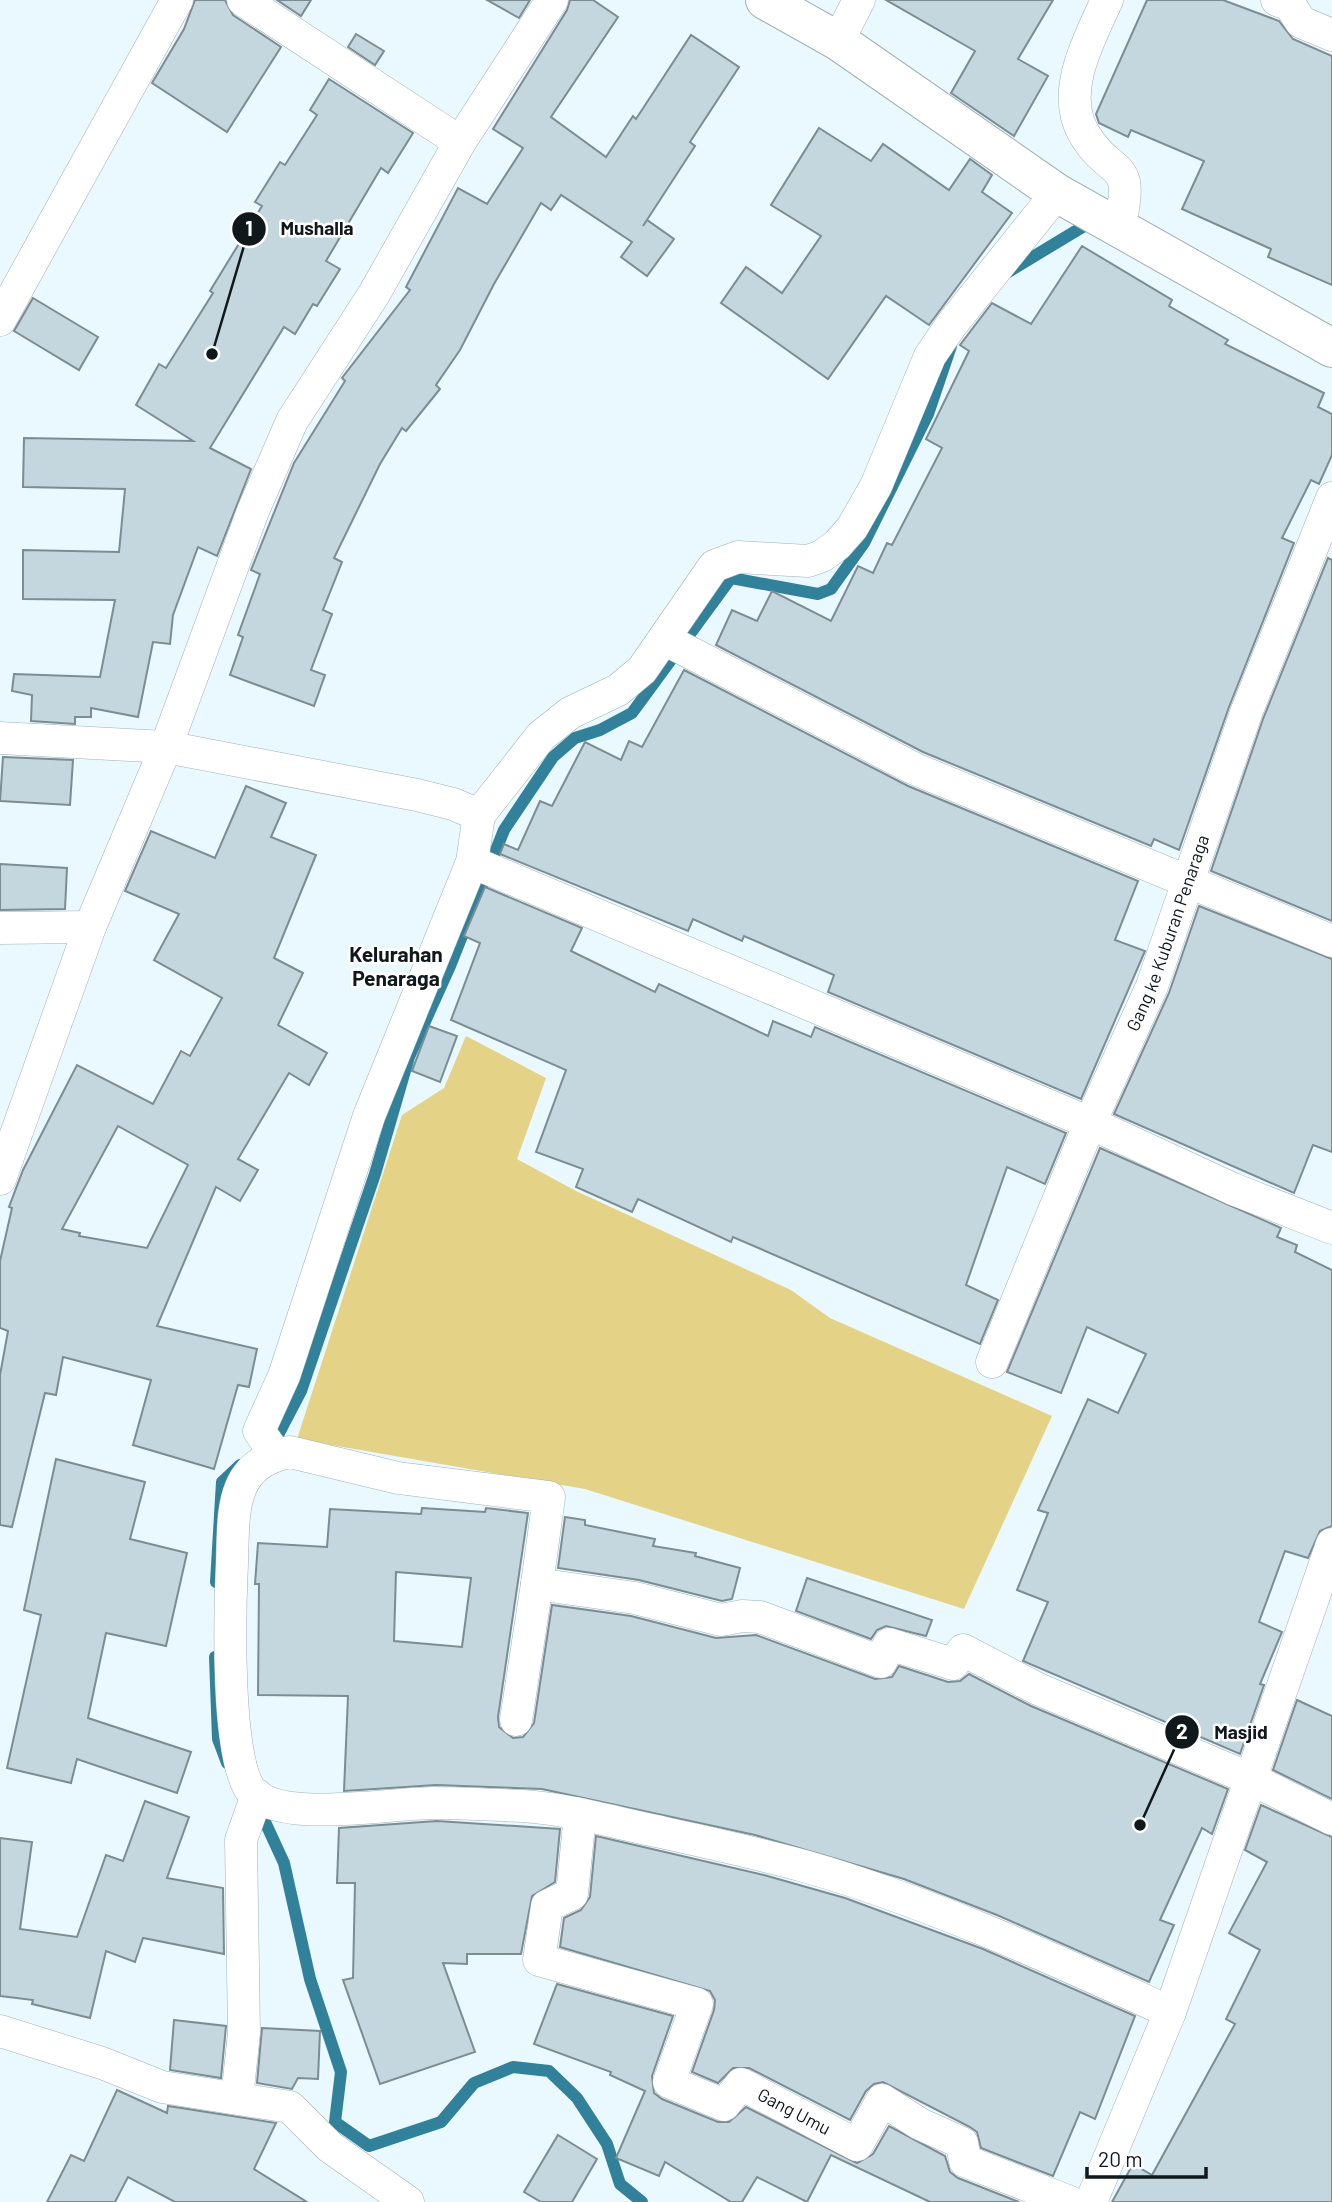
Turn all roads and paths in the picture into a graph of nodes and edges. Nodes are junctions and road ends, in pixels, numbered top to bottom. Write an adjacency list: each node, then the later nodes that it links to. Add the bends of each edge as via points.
1 (177, 0): 13 (street)
2 (243, 0): 10 (street)
3 (552, 0): 10 (street)
4 (765, 0): 9 (street)
5 (859, 0): 9 (street)
6 (1107, 0): 12 (street, via 1084,50 1076,81 1083,131 1125,183 1127,205)
7 (1286, 2): 8 (street, via 1301,22)
8 (1332, 35)
9 (838, 41): 11 (street)
10 (460, 142): 18 (street, via 374,294 292,421 253,511)
11 (1066, 198): 12 (street); 16 (street, via 952,324 930,356 876,486 845,537 808,561 738,557 714,566)
12 (1118, 227): 14 (street)
13 (0, 320)
14 (1332, 348)
15 (1332, 498): 21 (street, Gang ke Kuburan Penaraga, via 1246,713)
16 (664, 639): 19 (street, via 630,682 570,713 541,736); 21 (street, via 915,769)
17 (0, 738): 18 (street)
18 (166, 747): 19 (street, via 417,795); 22 (street)
19 (479, 815): 20 (street)
20 (474, 862): 25 (street); 29 (street, via 369,1116 284,1376 258,1432)
21 (1190, 883): 24 (street); 25 (street, Gang ke Kuburan Penaraga, via 1152,986)
22 (90, 927): 23 (street); 26 (street)
23 (0, 928)
24 (1332, 941)
25 (1090, 1123): 27 (street, via 1233,1189); 28 (street, Gang ke Kuburan Penaraga)
26 (0, 1179)
27 (1332, 1228)
28 (992, 1362)
29 (276, 1455): 31 (street, via 290,1452 398,1478 549,1497); 34 (street, via 247,1476 232,1510 234,1710 241,1767 246,1783)
30 (1332, 1544): 33 (street)
31 (537, 1584): 32 (street); 33 (street, via 635,1598 721,1620 760,1617 881,1662 889,1644 953,1664 963,1650 1038,1689)
32 (516, 1720)
33 (1251, 1779): 36 (street); 37 (street)
34 (257, 1795): 35 (street, via 317,1810 434,1803 527,1806); 39 (street, via 241,1840 244,2033)
35 (580, 1815): 37 (street, via 804,1867 866,1887 1024,1946); 41 (street, Gang Umu, via 572,1894 547,1906 539,1960 697,2004 669,2082 724,2105 741,2084 857,2145 882,2100 962,2143 964,2161)
36 (1332, 1819)
37 (1170, 2012): 42 (street)
38 (0, 2031): 39 (street, via 162,2087)
39 (237, 2098): 40 (street, via 290,2107 330,2147)
40 (408, 2202)
41 (1070, 2202)
42 (1091, 2202)

